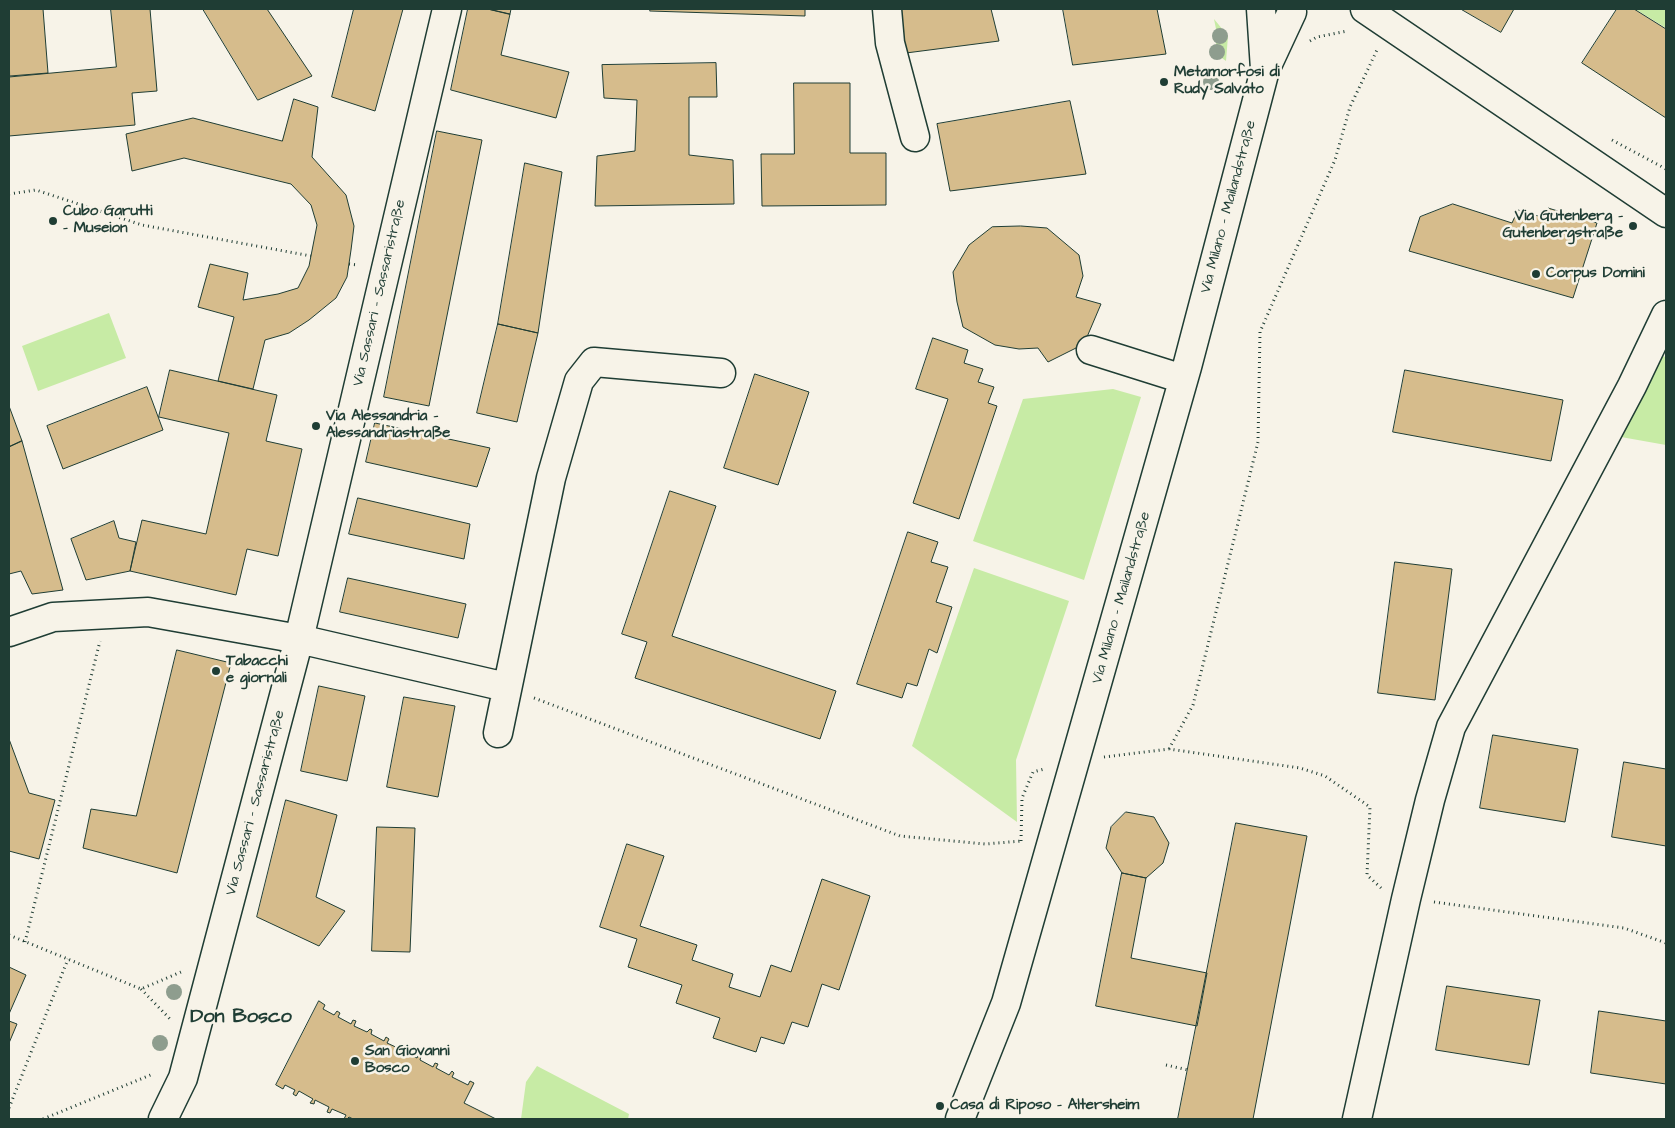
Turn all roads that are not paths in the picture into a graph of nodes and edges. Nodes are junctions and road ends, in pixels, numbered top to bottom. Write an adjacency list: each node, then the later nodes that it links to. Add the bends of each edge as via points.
1 (447, 9): 14 (street, Via Sassari - Sassaristraße)
2 (886, 9): 7 (street, via 890,43)
3 (1260, 9): 5 (street, via 1276,13); 6 (street, Via Milano - Mailandstraße)
4 (1365, 9): 8 (street)
5 (1295, 10): 6 (street, Via Milano - Mailandstraße)
6 (1265, 70): 12 (street, Via Milano - Mailandstraße)
7 (915, 136)
8 (1666, 213)
9 (1666, 315): 19 (street, via 1632,386 1451,727 1406,899)
10 (1091, 350): 12 (street)
11 (721, 373): 15 (street, via 594,362 578,381 551,478)
12 (1183, 378): 18 (street, Via Milano - Mailandstraße, via 1006,1003)
13 (9, 632): 14 (street, via 53,617 148,612)
14 (299, 639): 15 (street); 17 (street, Via Sassari - Sassaristraße, via 183,1078)
15 (506, 687): 16 (street)
16 (498, 733)
17 (163, 1119)
18 (960, 1119)
19 (1357, 1119)

